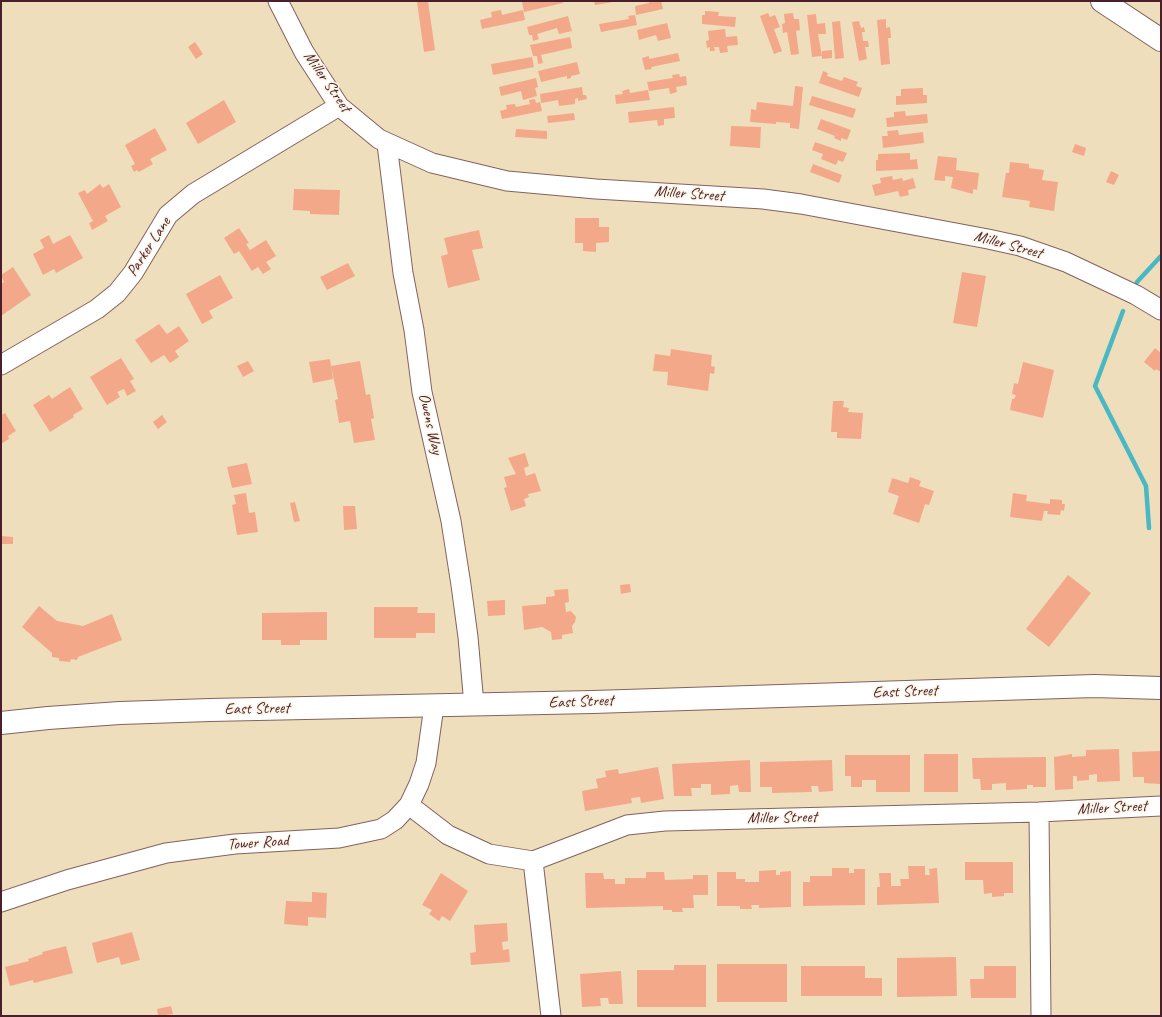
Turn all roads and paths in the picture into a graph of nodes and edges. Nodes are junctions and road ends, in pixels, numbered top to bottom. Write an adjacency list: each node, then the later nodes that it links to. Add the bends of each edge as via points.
1 (278, 1): 4 (street, Miller Street, via 304,52)
2 (1102, 1): 3 (main road)
3 (1161, 40)
4 (339, 106): 5 (street, Miller Street); 7 (street, Parker Lane, via 193,194 168,215 133,273 117,292 97,309)
5 (387, 144): 6 (street, Miller Street, via 432,163 507,181 795,203 988,239 1020,246 1066,262 1136,295); 9 (street, Owens Way, via 403,273 422,392 448,507 461,585)
6 (1161, 310)
7 (1, 365)
8 (1161, 688): 9 (main road, East Street, via 1094,686)
9 (474, 705): 10 (main road, East Street)
10 (434, 706): 11 (main road, East Street, via 120,713); 12 (street, Tower Road, via 426,762)
11 (1, 724)
12 (409, 804): 15 (street, Miller Street, via 448,835 489,854); 16 (street, Tower Road, via 381,829 339,838 235,844 166,853 67,880)
13 (1161, 806): 14 (street, Miller Street)
14 (1039, 812): 15 (street, Miller Street, via 664,821 627,825); 18 (street)
15 (533, 861): 17 (street)
16 (1, 902)
17 (551, 1016)
18 (1041, 1016)

